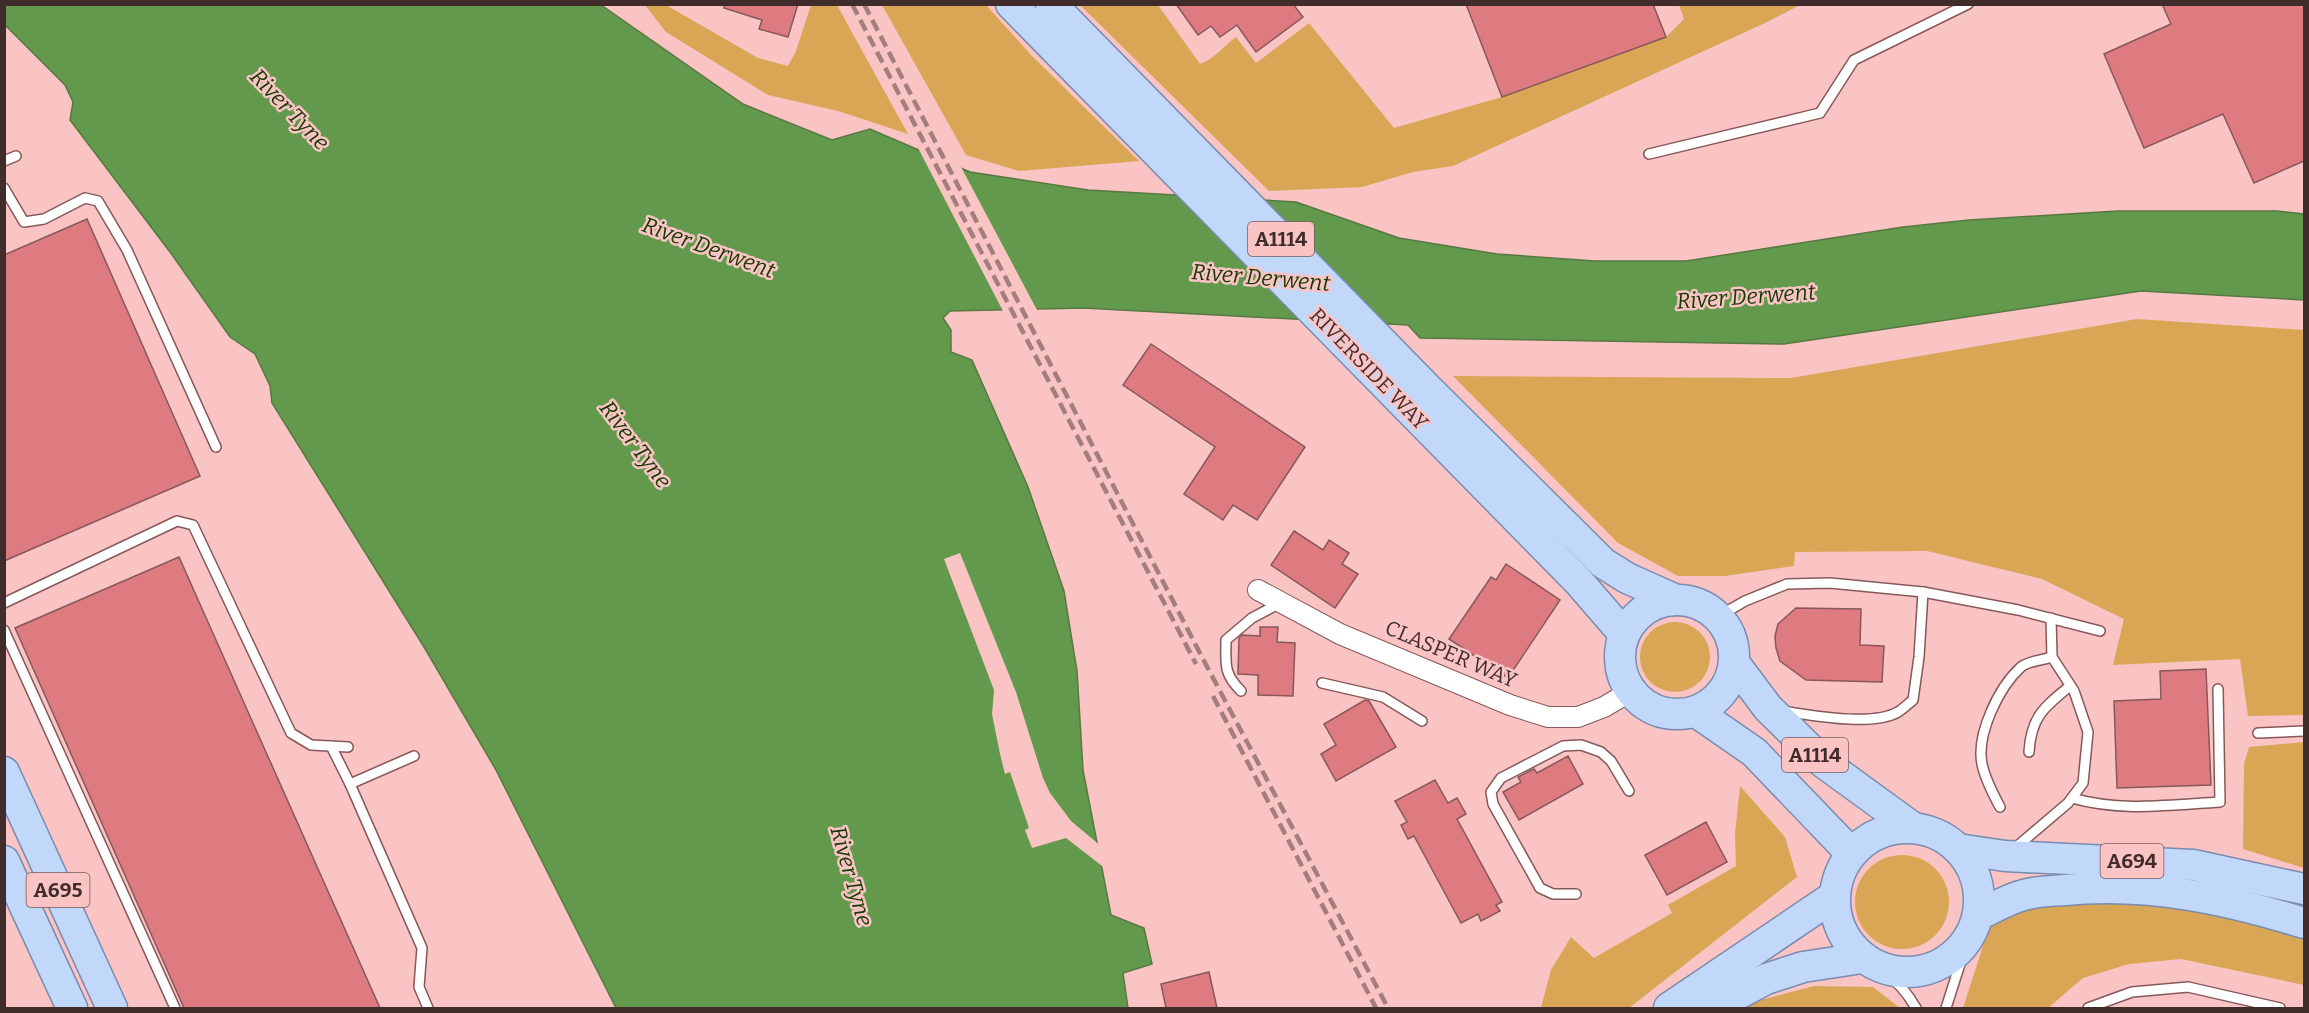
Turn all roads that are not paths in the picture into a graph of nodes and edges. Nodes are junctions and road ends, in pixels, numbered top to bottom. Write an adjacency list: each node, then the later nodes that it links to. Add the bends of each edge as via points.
1 (1011, 4): 4 (main road, RIVERSIDE WAY / A1114)
2 (1051, 4): 4 (main road, RIVERSIDE WAY / A1114)
3 (1968, 4): 5 (lane, via 1854,60 1821,113)
4 (1124, 99): 9 (main road, RIVERSIDE WAY / A1114)
5 (1649, 154)
6 (16, 156): 7 (lane)
7 (4, 161)
8 (4, 188): 10 (lane, via 24,222 44,219 85,198 98,201 127,250)
9 (1417, 398): 13 (main road, RIVERSIDE WAY / A1114, via 1603,563); 20 (main road, RIVERSIDE WAY / A1114)
10 (216, 447)
11 (1258, 590): 15 (street, CLASPER WAY)
12 (1923, 592): 16 (lane, via 1787,584); 17 (lane); 28 (lane, via 1912,700 1898,712 1877,719 1827,717)
13 (1676, 600): 16 (main road, A1114, via 1696,603); 20 (main road, via 1654,604)
14 (4, 603): 33 (lane, via 177,521 193,525 291,733 311,745)
15 (1282, 603): 26 (lane, via 1252,618 1226,640 1230,679); 27 (street, CLASPER WAY, via 1340,634 1548,717 1578,717)
16 (1719, 616): 22 (main road, A1114, via 1733,643)
17 (2051, 618): 19 (lane); 21 (lane)
18 (4, 630): 56 (lane)
19 (2100, 631)
20 (1623, 633): 27 (main road, via 1619,663)
21 (2052, 657): 24 (lane); 41 (lane, via 2023,666 2000,694 1983,732 1982,763)
22 (1735, 664): 28 (main road, A1114); 29 (main road, via 1714,702)
23 (1322, 683): 30 (lane, via 1383,697)
24 (2070, 686): 35 (lane, via 2040,713 2030,733); 40 (lane, via 2088,732 2083,783)
25 (2218, 689): 40 (lane, via 2220,802 2153,807)
26 (1241, 690)
27 (1631, 691): 29 (main road, via 1654,710 1676,715)
28 (1768, 708): 42 (main road, A1114, via 1824,763)
29 (1696, 712): 44 (main road, A1114, via 1754,752)
30 (1422, 721)
31 (2304, 730): 32 (lane)
32 (2258, 733)
33 (331, 746): 34 (lane); 38 (lane)
34 (348, 747)
35 (2029, 752)
36 (414, 756): 38 (lane)
37 (4, 772): 55 (main road, A695)
38 (350, 784): 57 (lane, via 422,948 419,987)
39 (1629, 791): 48 (lane, via 1611,761 1601,752 1581,745 1563,746 1501,778 1491,792 1492,804 1539,888 1553,894)
40 (2070, 801): 45 (lane)
41 (2000, 807)
42 (1912, 827): 43 (main road, A694, via 1937,833); 44 (main road, A694, via 1870,836)
43 (1958, 849): 45 (main road, A694); 51 (main road, A694, via 1978,888)
44 (1850, 852): 49 (main road, A694, via 1835,882)
45 (2005, 856): 47 (main road, A694, via 2193,865)
46 (4, 861): 54 (main road, A695)
47 (2304, 889)
48 (1576, 894)
49 (1833, 897): 52 (main road, via 1839,921); 53 (main road)
50 (2304, 923): 51 (main road, A694, via 2242,904 2182,892 2085,888 2027,894)
51 (1973, 927): 52 (main road, A694, via 1953,956 1931,969 1907,973); 60 (lane)
52 (1872, 963): 58 (main road, A694, via 1803,967 1766,979); 59 (lane, via 1894,979)
53 (1672, 1006)
54 (72, 1008)
55 (112, 1008)
56 (175, 1008)
57 (428, 1008)
58 (1712, 1008)
59 (1916, 1008)
60 (1946, 1008)
61 (2088, 1008): 62 (lane, via 2132,992 2188,987)
62 (2280, 1008)

